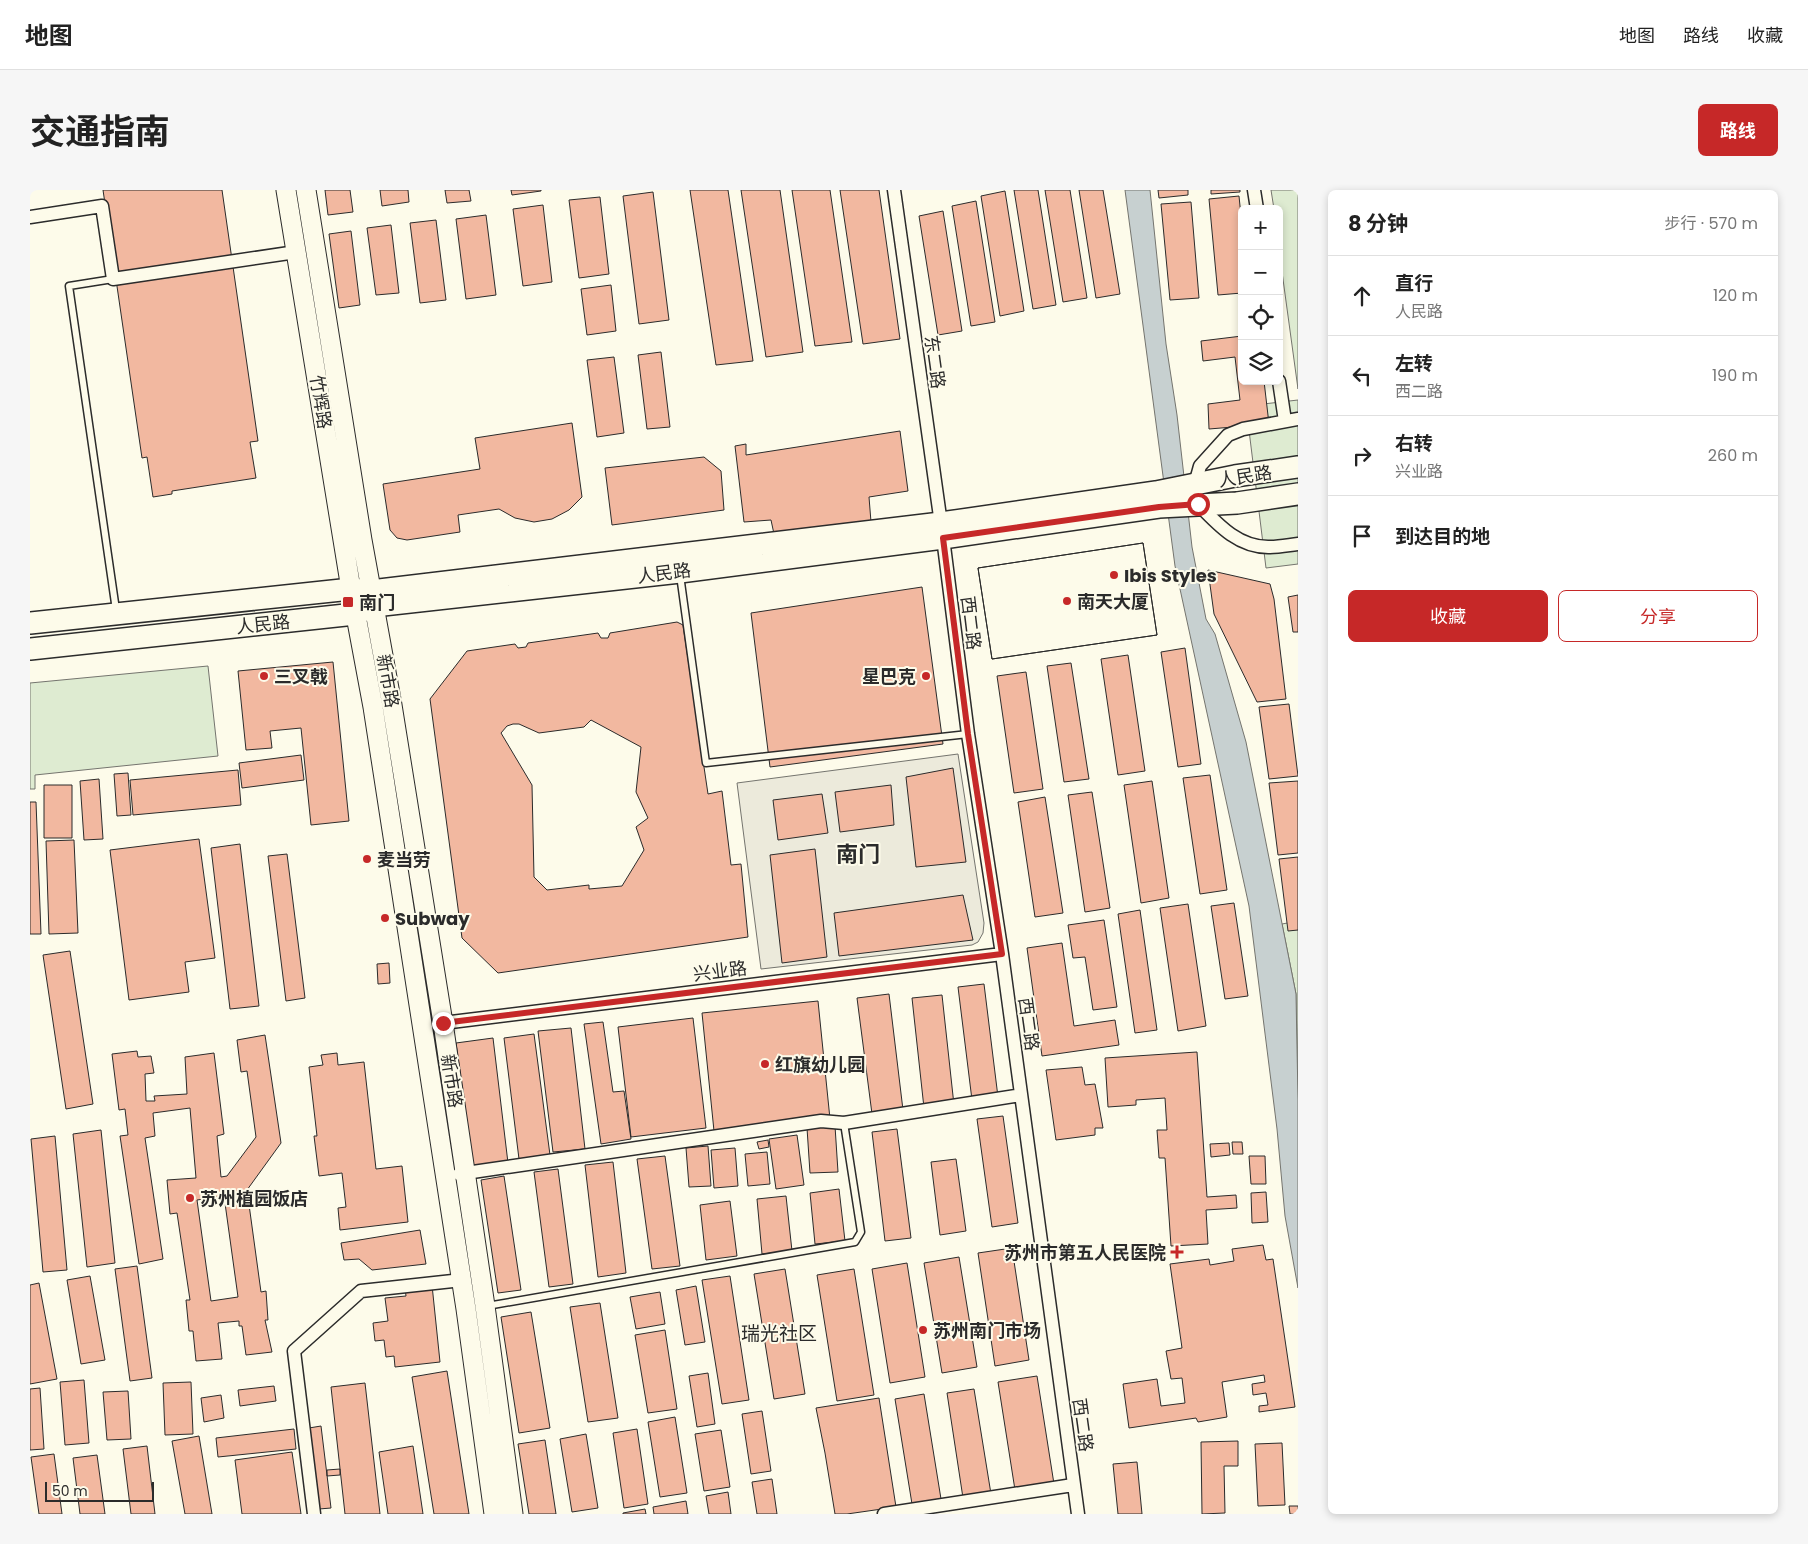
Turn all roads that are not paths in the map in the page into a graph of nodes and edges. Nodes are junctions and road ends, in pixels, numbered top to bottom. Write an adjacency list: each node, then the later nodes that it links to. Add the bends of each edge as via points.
1 (286, 190): 7 (main road, 竹辉路)
2 (306, 190): 18 (main road, 竹辉路, via 362,540)
3 (894, 190): 15 (street, 东二路)
4 (1254, 190): 5 (street)
5 (1256, 205)
6 (30, 217): 8 (street, via 102,206)
7 (296, 252): 8 (street); 18 (main road, 竹辉路)
8 (113, 279): 19 (lane, via 69,286)
9 (1280, 385): 11 (street)
10 (1298, 419): 11 (street)
11 (1285, 421): 13 (street, via 1228,435 1200,466)
12 (1298, 467): 13 (main road, 人民路, via 1235,476)
13 (1196, 494): 14 (main road, 人民路, via 1236,502); 15 (main road, 人民路); 16 (street, via 1216,523 1234,538 1269,547)
14 (1298, 494)
15 (942, 531): 17 (main road, 人民路); 18 (main road, 人民路); 22 (street, 西二路)
16 (1298, 544)
17 (680, 572): 18 (main road, 人民路); 22 (lane, via 706,763)
18 (363, 600): 19 (main road, 人民路); 21 (main road, 人民路); 24 (main road, 新市路, via 392,706); 28 (main road, 新市路, via 373,707)
19 (117, 614): 20 (main road, 人民路)
20 (30, 623)
21 (30, 649)
22 (968, 734): 23 (street, 西二路)
23 (1002, 954): 24 (street, 兴业路); 25 (street, 西二路)
24 (443, 1023): 27 (main road, 新市路)
25 (1021, 1095): 26 (street); 32 (street, 西二路)
26 (844, 1123): 27 (street, via 821,1121); 30 (lane, via 861,1232 855,1242)
27 (465, 1173): 28 (street); 30 (main road, 新市路)
28 (446, 1176): 29 (main road, 新市路)
29 (462, 1280): 31 (main road, 新市路); 33 (street, via 361,1291 294,1351)
30 (486, 1306): 31 (lane); 35 (main road, 新市路)
31 (466, 1309): 34 (main road, 新市路)
32 (1073, 1485): 36 (street); 37 (street, 西二路)
33 (314, 1514)
34 (494, 1514)
35 (513, 1514)
36 (884, 1514)
37 (1078, 1514)

